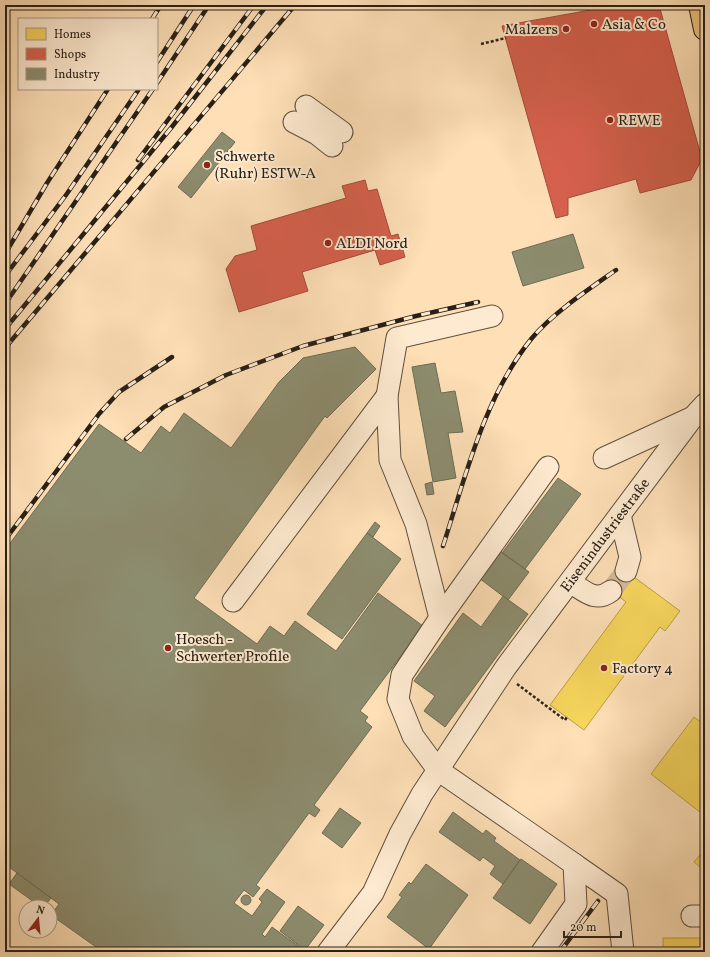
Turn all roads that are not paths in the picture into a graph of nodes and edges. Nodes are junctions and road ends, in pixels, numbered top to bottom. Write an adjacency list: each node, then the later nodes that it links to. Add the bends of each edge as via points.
1 (700, 5): 2 (main road)
2 (705, 29)
3 (300, 114): 4 (street, via 317,134)
4 (337, 139)
5 (492, 316): 6 (street, via 398,338)
6 (387, 396): 14 (street); 15 (street, via 390,460 416,524)
7 (699, 410): 8 (street); 10 (street, Eisenindustriestraße)
8 (604, 458)
9 (548, 467): 15 (street)
10 (620, 515): 11 (street, via 630,557); 12 (street, Eisenindustriestraße)
11 (626, 572)
12 (570, 582): 13 (street, via 594,596 604,596); 16 (street, Eisenindustriestraße, via 505,670)
13 (611, 591)
14 (232, 601)
15 (440, 618): 16 (street, via 402,675 398,700 413,736)
16 (438, 770): 17 (street); 18 (street, Eisenindustriestraße, via 400,834 373,893)
17 (574, 864): 19 (street, via 576,904); 20 (street, via 617,894)
18 (328, 952)
19 (542, 952)
20 (623, 952)

